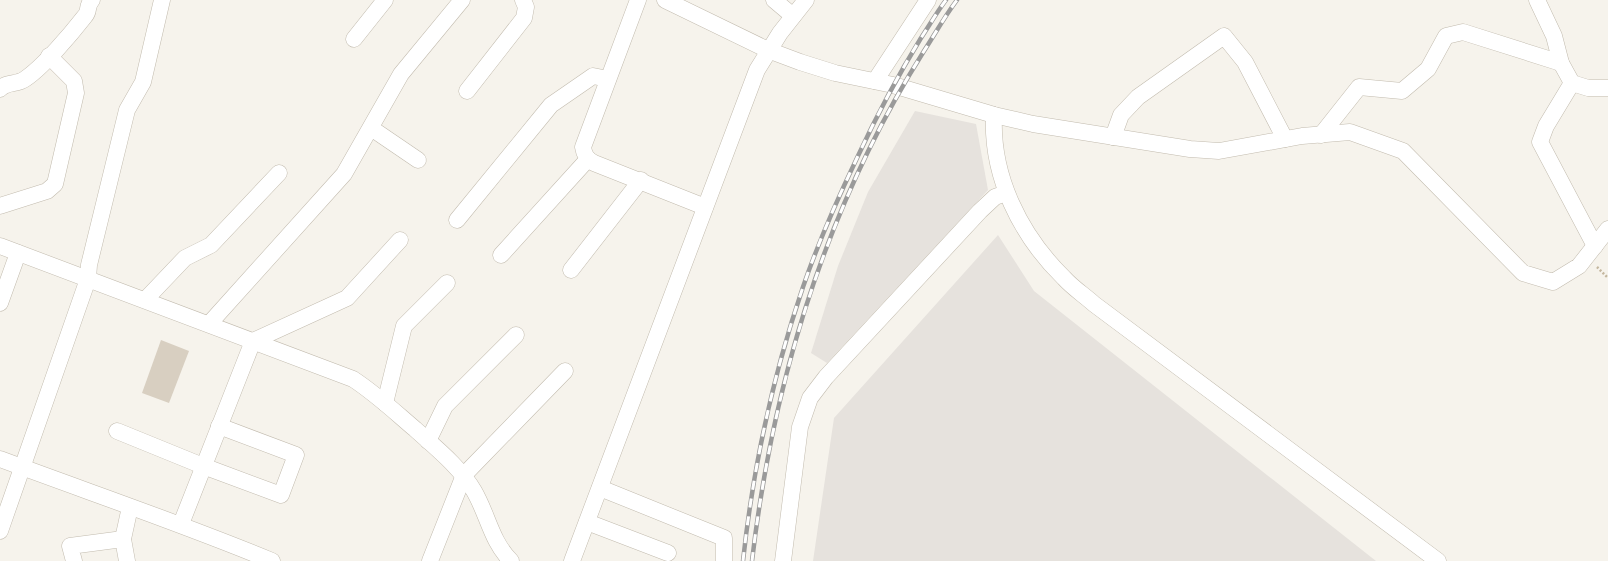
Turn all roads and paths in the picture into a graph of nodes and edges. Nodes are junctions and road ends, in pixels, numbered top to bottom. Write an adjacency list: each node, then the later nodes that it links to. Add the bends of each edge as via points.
1 (92, 0): 15 (street, via 88,4 87,15)
2 (162, 0): 43 (street, via 143,82 127,110 89,265)
3 (385, 0): 13 (street)
4 (462, 0): 24 (street, via 401,74)
5 (522, 0): 22 (street, via 526,7 524,18)
6 (638, 0): 17 (street)
7 (666, 0): 14 (street)
8 (774, 0): 12 (street)
9 (806, 0): 12 (street)
10 (928, 0): 18 (street)
11 (1537, 0): 16 (street, via 1554,36)
12 (793, 16): 14 (street)
13 (354, 39)
14 (768, 50): 18 (street, via 834,73); 34 (street, via 757,70)
15 (49, 56): 21 (street, via 24,80 5,84); 33 (street, via 74,81 76,93 55,184 47,191)
16 (1561, 63): 19 (street); 25 (street, via 1463,32 1446,36 1428,69 1402,91 1359,87)
17 (608, 79): 28 (street, via 583,147); 35 (street, via 593,76 551,105)
18 (875, 81): 23 (street)
19 (1572, 83): 20 (street, via 1588,88); 39 (street, via 1546,126 1540,142)
20 (1608, 88)
21 (0, 89)
22 (466, 91)
23 (994, 115): 26 (street, via 1033,124); 32 (street, via 996,160)
24 (370, 128): 29 (street); 47 (street, via 344,174)
25 (1321, 134): 27 (street); 39 (street, via 1350,132 1403,150 1523,273 1553,282 1579,266)
26 (1113, 136): 27 (street, via 1190,149 1219,151); 27 (street, via 1121,114 1138,97 1224,36 1245,62)
27 (1285, 139)
28 (588, 159): 31 (street); 41 (street)
29 (418, 160)
30 (279, 173): 45 (street, via 211,245 185,258)
31 (641, 180): 34 (street); 42 (street)
32 (1006, 193): 74 (street, via 995,197 980,211 826,377 810,398 800,427); 75 (street, via 1021,222 1064,278 1100,308)
33 (0, 206)
34 (705, 207): 59 (street)
35 (457, 220)
36 (1608, 229): 39 (street)
37 (400, 240): 49 (street, via 348,298)
38 (0, 246): 40 (street)
39 (1595, 246)
40 (18, 253): 43 (street); 46 (street)
41 (501, 255)
42 (571, 270)
43 (88, 279): 45 (street); 57 (street)
44 (447, 283): 51 (street, via 404,326)
45 (145, 300): 47 (street)
46 (0, 303)
47 (209, 324): 49 (street)
48 (516, 335): 54 (street, via 445,406)
49 (253, 341): 51 (street, via 354,379); 52 (street)
50 (565, 371): 58 (street)
51 (385, 403): 54 (street)
52 (218, 426): 56 (street); 56 (street, via 296,455 281,495)
53 (117, 431): 56 (street)
54 (428, 440): 58 (street)
55 (0, 459): 57 (street)
56 (203, 466): 62 (street)
57 (23, 468): 60 (street); 63 (street)
58 (464, 475): 70 (street); 71 (street, via 475,492 494,538)
59 (600, 488): 61 (street); 73 (street, via 724,538)
60 (130, 507): 62 (street); 64 (street)
61 (587, 522): 65 (street); 72 (street)
62 (181, 524): 66 (street)
63 (0, 531)
64 (123, 539): 67 (street, via 70,546); 68 (street)
65 (668, 553)
66 (256, 558): 69 (street)
67 (74, 561)
68 (127, 561)
69 (272, 561)
70 (430, 561)
71 (511, 561)
72 (572, 561)
73 (724, 561)
74 (783, 561)
75 (1438, 561)

